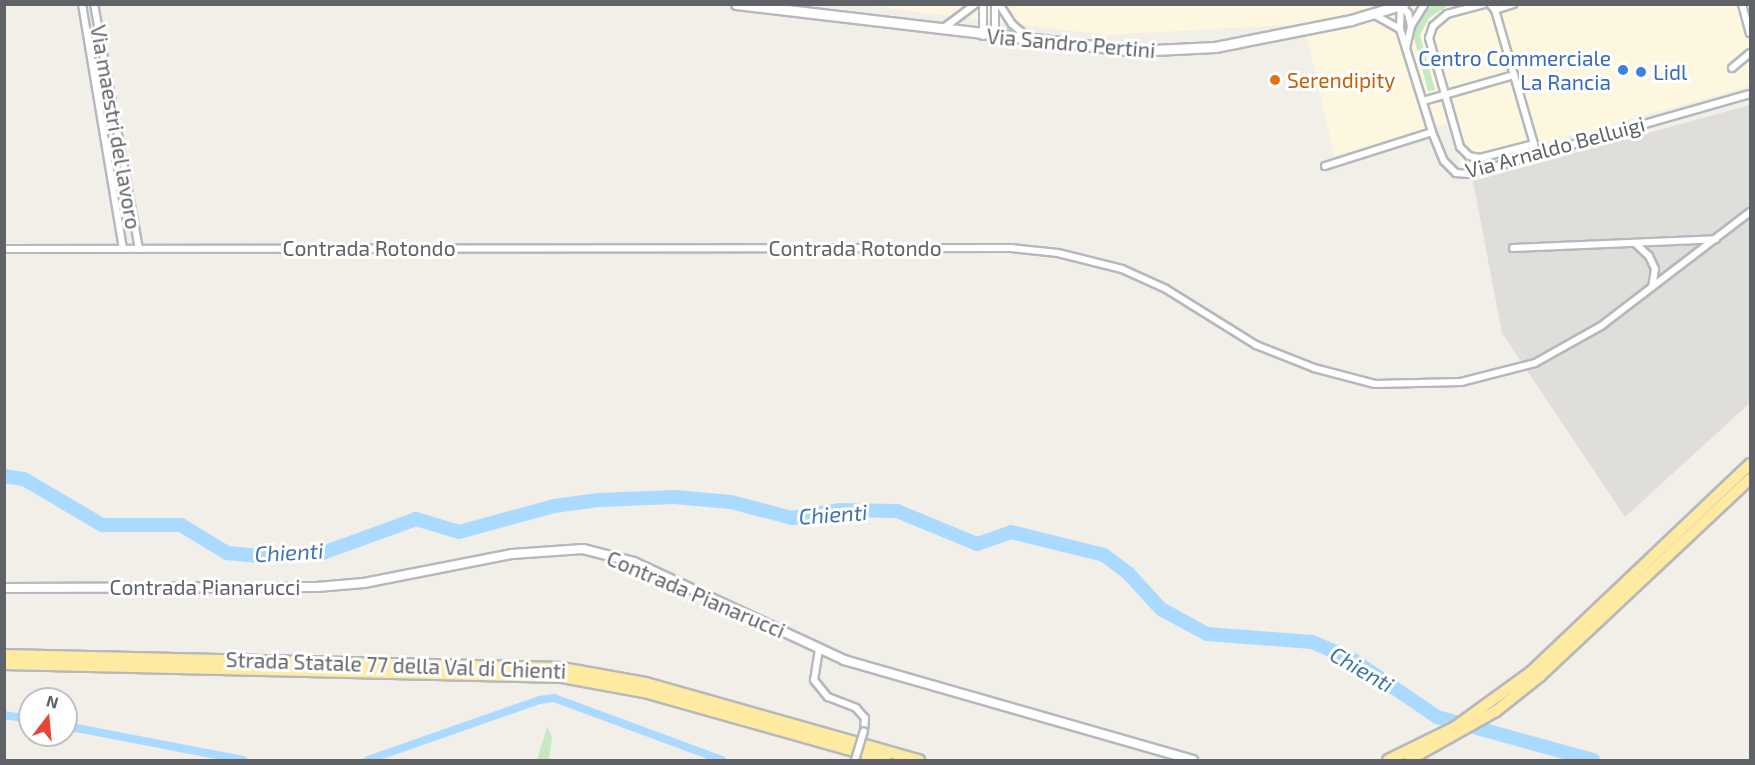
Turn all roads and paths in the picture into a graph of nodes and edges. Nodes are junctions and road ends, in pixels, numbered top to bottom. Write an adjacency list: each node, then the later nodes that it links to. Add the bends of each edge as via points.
1 (82, 4): 35 (street, Via maestri del lavoro)
2 (93, 4): 36 (street, Via maestri del lavoro)
3 (736, 4): 16 (main road, Via Sandro Pertini)
4 (975, 4): 16 (street, via 956,22)
5 (983, 4): 18 (street)
6 (997, 4): 19 (street); 20 (street, via 1019,30)
7 (1425, 4): 14 (street)
8 (1484, 4): 25 (street, via 1448,15 1433,26 1429,38)
9 (1513, 4): 12 (street)
10 (1742, 4): 17 (street)
11 (1402, 5): 13 (main road, Via Sandro Pertini); 14 (street); 15 (street, Via Arnaldo Belluigi)
12 (1493, 7): 24 (street)
13 (1373, 14): 15 (street); 20 (main road, Via Sandro Pertini, via 1185,50 1134,51)
14 (1411, 26): 21 (street)
15 (1400, 29): 21 (street, Via Arnaldo Belluigi)
16 (938, 30): 18 (main road, Via Sandro Pertini)
17 (1750, 33)
18 (983, 36): 19 (main road, Via Sandro Pertini)
19 (995, 37): 20 (main road, Via Sandro Pertini)
20 (1043, 43)
21 (1406, 48): 27 (street, Via Arnaldo Belluigi)
22 (1750, 53): 23 (street)
23 (1732, 68)
24 (1514, 75): 25 (street); 25 (street, via 1534,144 1480,158 1469,156 1460,147)
25 (1447, 94): 27 (street)
26 (1750, 94): 28 (street, Via Arnaldo Belluigi, via 1463,175 1443,161)
27 (1423, 101): 28 (street, Via Arnaldo Belluigi)
28 (1432, 132): 29 (street)
29 (1325, 166)
30 (1750, 212): 31 (street, Contrada Rotondo)
31 (1716, 239): 32 (street); 37 (street, Contrada Rotondo)
32 (1635, 243): 33 (street); 37 (street, via 1649,256 1655,269)
33 (1514, 248)
34 (4, 249): 35 (street, Contrada Rotondo)
35 (123, 249): 36 (street, Contrada Rotondo)
36 (139, 249): 37 (street, Contrada Rotondo, via 1011,248 1092,260 1143,277 1256,345 1314,368 1376,384 1461,382 1535,363 1601,326)
37 (1652, 288)
38 (1750, 464): 44 (highway)
39 (1750, 479): 44 (highway)
40 (4, 588): 41 (street, Contrada Pianarucci, via 317,587 364,583 512,554 583,549 634,562)
41 (819, 649): 46 (street, bridge, via 814,680 828,698 856,708 865,718); 49 (street, Contrada Pianarucci, via 877,670)
42 (4, 655): 48 (highway, Strada Statale 77 della Val di Chienti, via 562,668 646,683)
43 (4, 664): 47 (highway, Strada Statale 77 della Val di Chienti, via 562,677 644,692)
44 (1534, 675): 45 (highway)
45 (1458, 730): 50 (highway); 51 (highway)
46 (855, 760)
47 (886, 760)
48 (919, 760)
49 (1193, 760)
50 (1388, 760)
51 (1409, 760)

